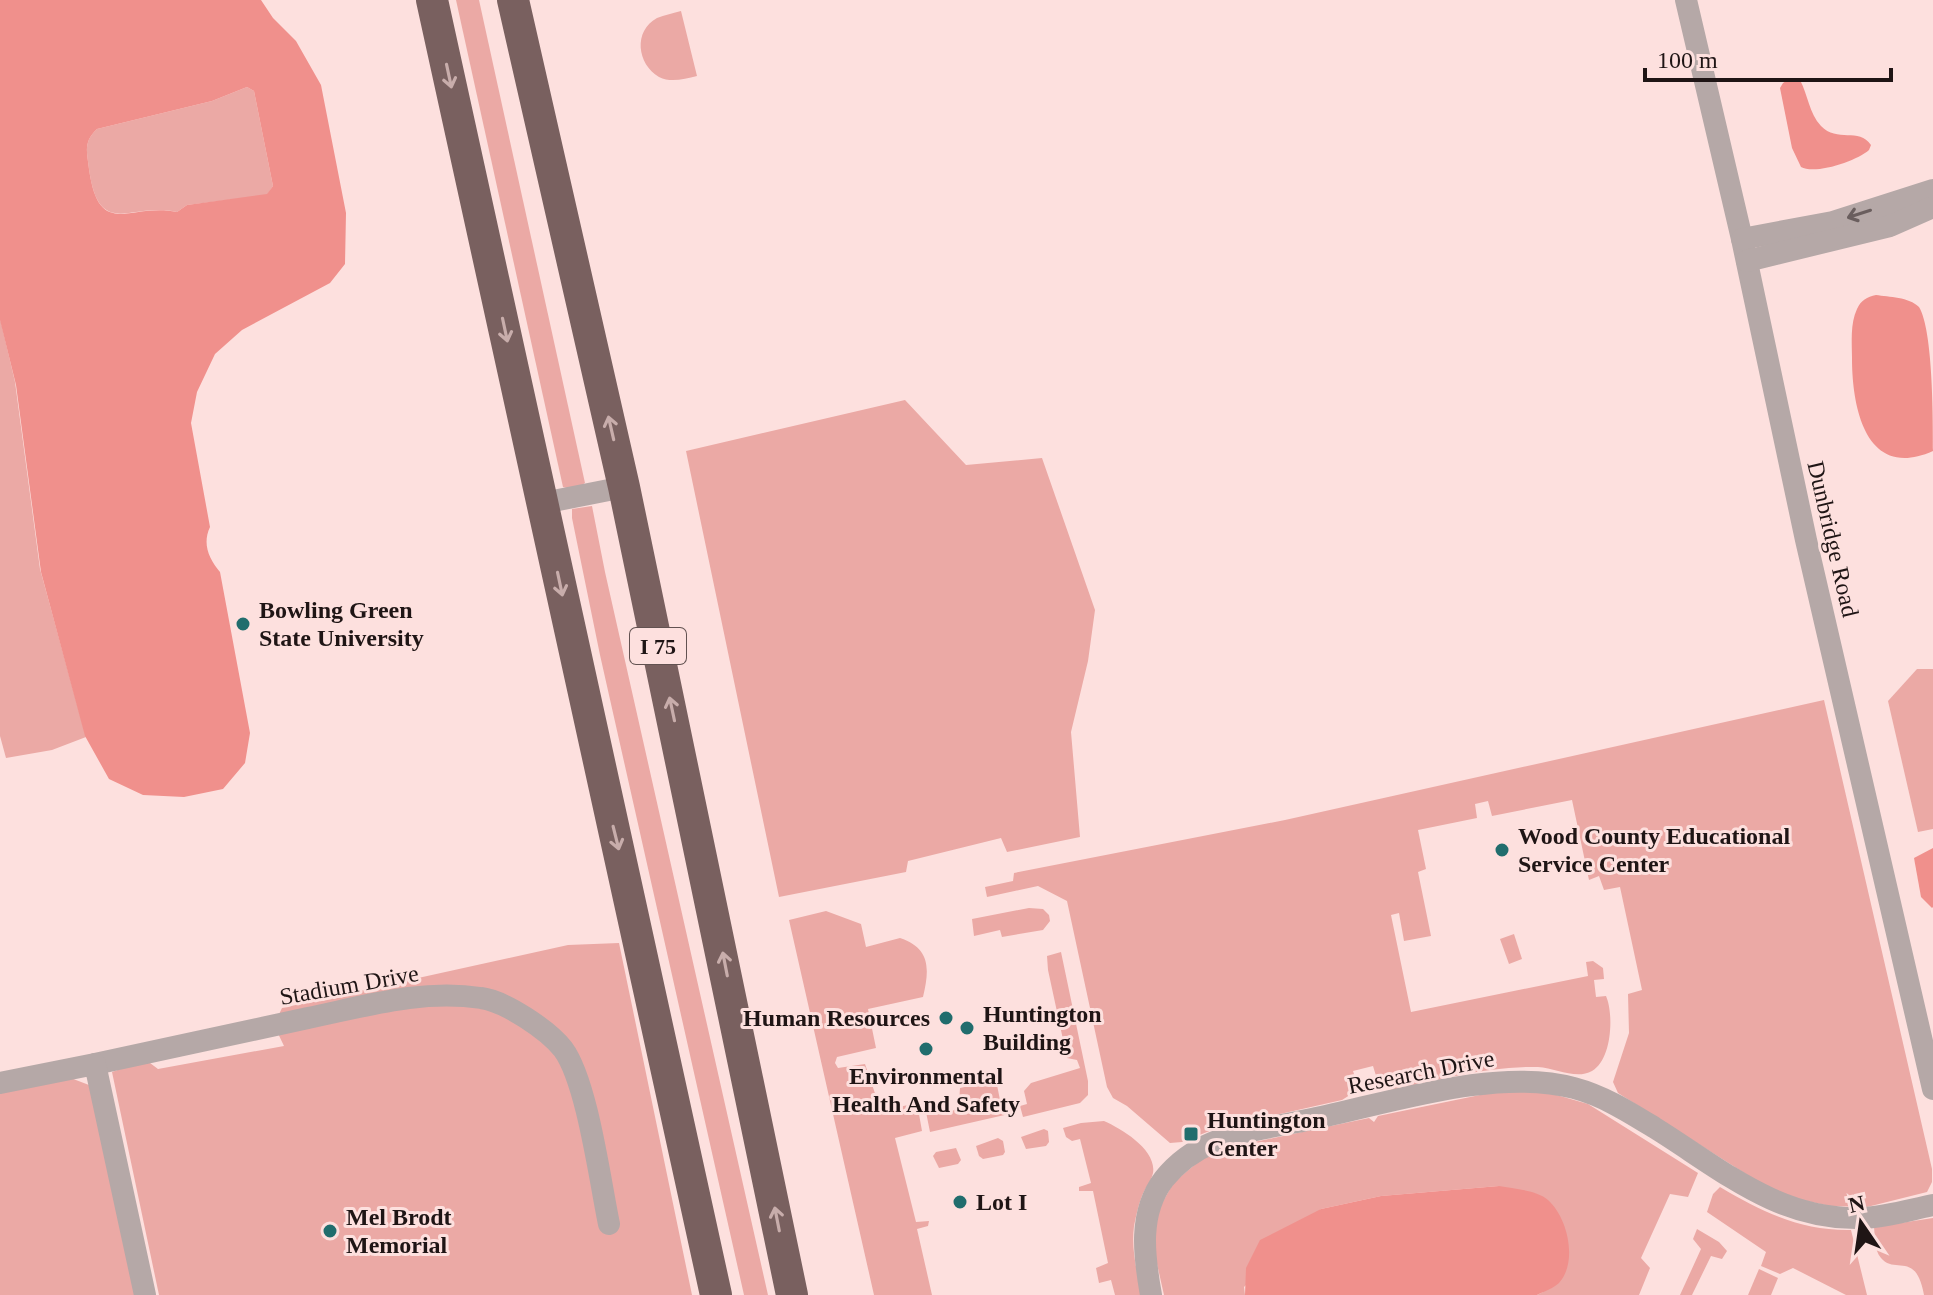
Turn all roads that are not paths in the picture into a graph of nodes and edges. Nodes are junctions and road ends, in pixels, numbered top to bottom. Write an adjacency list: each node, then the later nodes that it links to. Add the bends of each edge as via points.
1 (432, 0): 8 (highway, one-way to 8)
2 (513, 0): 7 (highway, I 75, one-way to 2)
3 (1686, 0): 6 (street, Dunbridge Road)
4 (1933, 190): 6 (street, one-way to 6)
5 (1933, 207): 6 (street, via 1890,226)
6 (1744, 250): 11 (street, Dunbridge Road)
7 (624, 487): 8 (street); 16 (highway, I 75, one-way to 7)
8 (543, 503): 15 (highway, one-way to 15)
9 (95, 1064): 10 (street, Stadium Drive); 13 (street, Stadium Drive, via 414,995 483,998 505,1006 563,1048 576,1077); 14 (street)
10 (0, 1083)
11 (1933, 1089)
12 (1933, 1205): 17 (street, Research Drive, via 1862,1218 1812,1214 1743,1186 1598,1096 1550,1083 1477,1085 1222,1139 1190,1155 1158,1189 1146,1223)
13 (609, 1224)
14 (145, 1295)
15 (716, 1295)
16 (792, 1295)
17 (1151, 1295)

